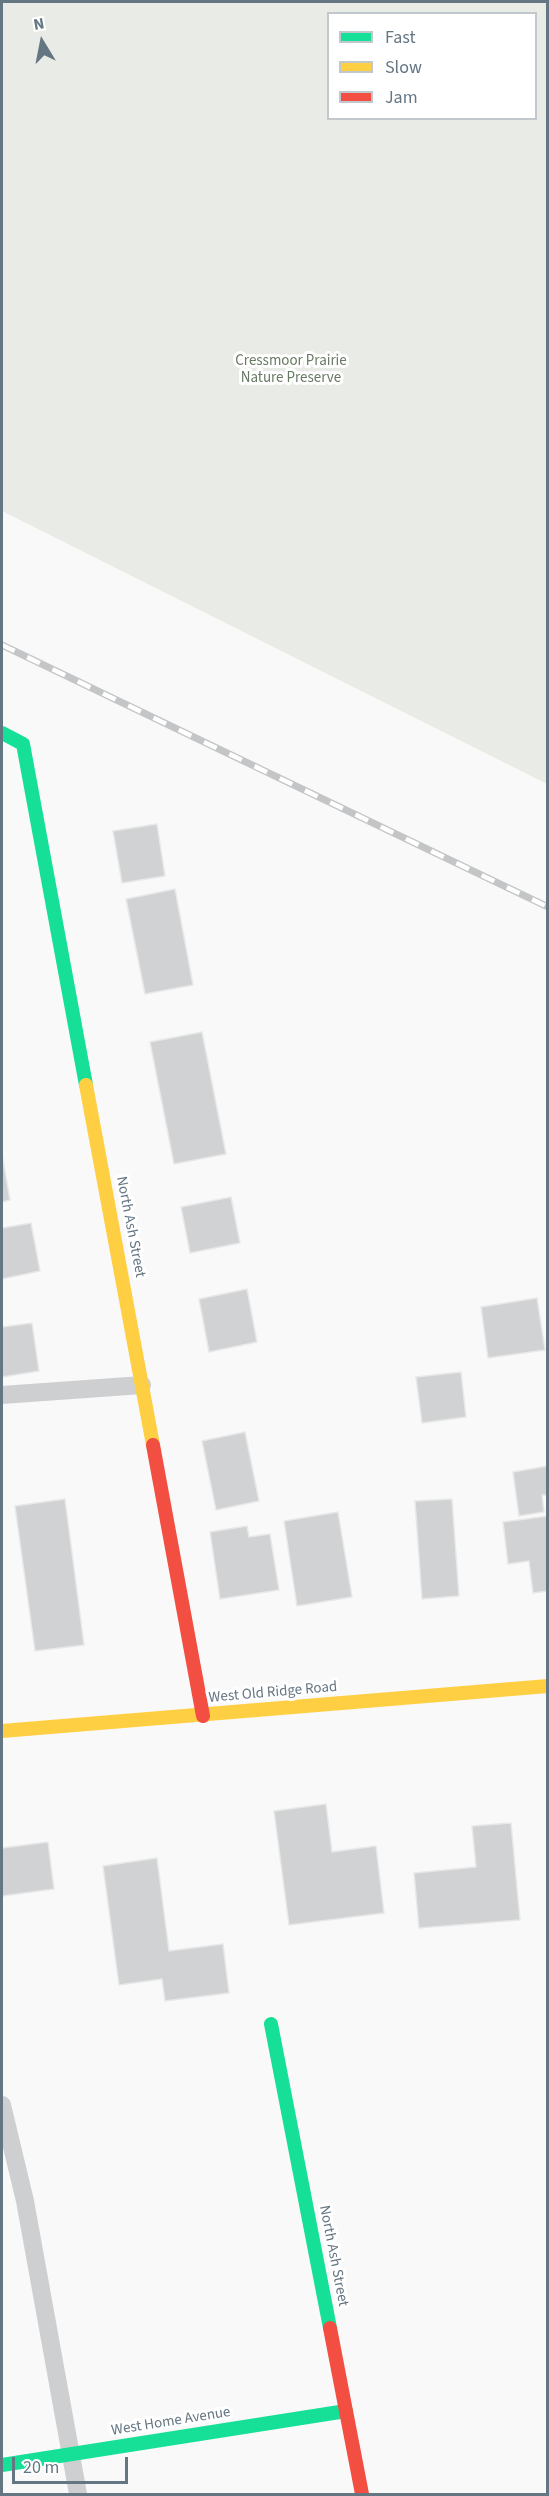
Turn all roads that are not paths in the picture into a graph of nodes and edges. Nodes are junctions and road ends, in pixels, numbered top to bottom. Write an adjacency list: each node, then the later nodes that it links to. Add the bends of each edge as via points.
1 (2, 733): 2 (street, North Ash Street, via 23,744)
2 (142, 1385): 3 (lane); 5 (street, North Ash Street)
3 (2, 1395)
4 (548, 1686): 5 (street, West Old Ridge Road)
5 (203, 1716): 6 (street, West Old Ridge Road)
6 (2, 1731)
7 (271, 2024): 9 (street, North Ash Street)
8 (2, 2104): 10 (lane, via 25,2201)
9 (346, 2411): 10 (street, West Home Avenue); 13 (street, North Ash Street)
10 (70, 2455): 11 (street, West Home Avenue); 12 (lane)
11 (2, 2465)
12 (78, 2494)
13 (362, 2494)

